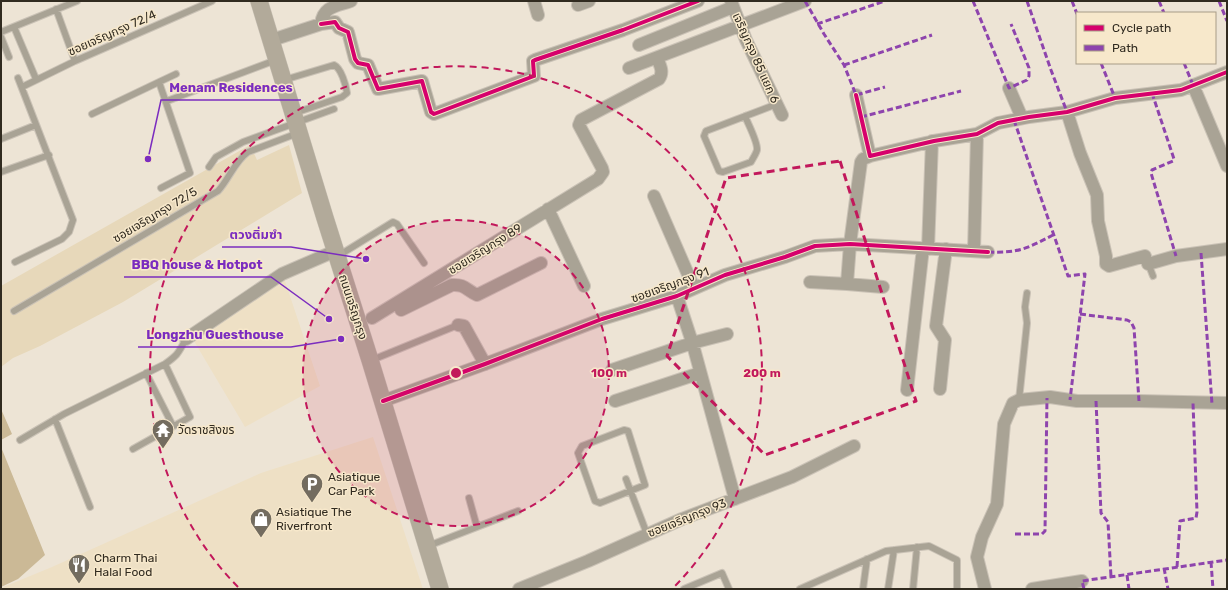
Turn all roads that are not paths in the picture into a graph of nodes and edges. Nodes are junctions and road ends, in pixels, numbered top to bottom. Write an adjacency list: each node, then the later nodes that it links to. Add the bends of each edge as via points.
1 (77, 1): 9 (lane)
2 (212, 1): 21 (lane, ซอยเจริญกรุง 72/4)
3 (259, 1): 16 (main road, ถนนเจริญกรุง)
4 (351, 1): 11 (street, via 327,9 323,13)
5 (534, 1): 10 (street)
6 (698, 1): 11 (street, via 535,60 534,76 434,114 431,112 422,81 378,89 368,65 358,63 355,59 348,32 339,28 335,22)
7 (805, 1): 13 (street)
8 (732, 4): 13 (street, เจริญกรุง 85 แยก 6); 17 (street)
9 (56, 10): 12 (lane); 21 (lane)
10 (538, 15)
11 (321, 24): 16 (street)
12 (14, 27): 14 (lane); 26 (lane)
13 (741, 27): 19 (street); 35 (street, เจริญกรุง 85 แยก 6)
14 (1, 32)
15 (1, 37): 18 (lane)
16 (272, 40): 20 (main road, ถนนเจริญกรุง)
17 (638, 45)
18 (9, 57)
19 (657, 58): 22 (street); 52 (street, ซอยเจริญกรุง 89, via 662,72 659,78 579,122 603,172 598,179)
20 (277, 59): 27 (main road, ถนนเจริญกรุง); 33 (lane)
21 (75, 61): 26 (lane, ซอยเจริญกรุง 72/4)
22 (629, 68)
23 (1227, 72): 29 (street)
24 (176, 74): 28 (lane)
25 (18, 78): 30 (lane)
26 (36, 79): 30 (lane, ซอยเจริญกรุง 72/4)
27 (284, 80): 40 (main road, ถนนเจริญกรุง); 40 (lane, via 334,65 338,68 346,88 347,93 342,97)
28 (159, 82): 33 (lane); 37 (lane)
29 (1193, 85): 36 (street, via 1181,90 1115,98); 47 (street)
30 (22, 87): 41 (lane)
31 (1009, 88): 39 (street)
32 (856, 95): 46 (street)
33 (167, 101): 50 (lane, via 190,173)
34 (334, 109): 40 (lane)
35 (779, 110): 38 (lane)
36 (1067, 112): 39 (street); 60 (street, via 1097,195 1098,221 1106,264 1109,266)
37 (92, 114)
38 (745, 116): 38 (lane, via 756,144 754,157 751,162 719,171 704,136 706,131)
39 (1022, 118): 42 (street, via 998,123)
40 (296, 123): 48 (lane, via 243,142 216,157); 59 (main road, ถนนเจริญกรุง); 72 (lane, ซอยเจริญกรุง 72/5, via 242,156 218,191)
41 (36, 125): 43 (lane); 45 (lane)
42 (977, 134): 44 (street); 57 (street)
43 (1, 139)
44 (932, 141): 46 (street); 54 (street)
45 (48, 155): 49 (lane); 61 (lane, via 73,220 69,232 62,238)
46 (870, 156): 53 (street, via 861,162)
47 (1227, 166)
48 (209, 167)
49 (1, 172)
50 (161, 188)
51 (654, 196): 69 (street)
52 (548, 209): 67 (street); 73 (street, ซอยเจริญกรุง 89)
53 (850, 244): 54 (street, ซอยเจริญกรุง 91); 66 (street); 69 (street, ซอยเจริญกรุง 91, via 815,246 725,275)
54 (926, 249): 55 (street, ซอยเจริญกรุง 91); 85 (street)
55 (946, 249): 57 (street, ซอยเจริญกรุง 91); 84 (street, via 936,326 945,340)
56 (1227, 249): 60 (street)
57 (974, 251): 58 (street, ซอยเจริญกรุง 91)
58 (988, 252)
59 (336, 254): 63 (lane, via 393,222); 73 (main road, ถนนเจริญกรุง); 76 (street, via 282,274)
60 (1147, 260): 64 (lane)
61 (15, 262)
62 (541, 262): 73 (street, via 476,295 464,286 452,285 400,310)
63 (424, 263)
64 (1153, 276)
65 (810, 282): 66 (street)
66 (847, 284): 68 (street)
67 (584, 286)
68 (883, 287)
69 (694, 288): 71 (street, ซอยเจริญกรุง 91)
70 (1026, 293): 87 (lane, via 1024,307 1027,323)
71 (677, 296): 77 (street); 80 (street, ซอยเจริญกรุง 91, via 602,319)
72 (14, 311)
73 (365, 321): 78 (main road, ถนนเจริญกรุง)
74 (458, 325): 78 (lane); 80 (street, via 464,326)
75 (728, 334): 77 (street)
76 (186, 339): 79 (lane, via 180,352)
77 (692, 343): 81 (street); 83 (street)
78 (370, 360): 86 (main road, ถนนเจริญกรุง)
79 (165, 364): 82 (lane); 91 (lane, via 190,417)
80 (485, 364): 86 (street, ซอยเจริญกรุง 91)
81 (612, 370)
82 (146, 373): 90 (lane); 91 (lane)
83 (700, 373): 88 (street); 98 (street)
84 (940, 389)
85 (907, 390)
86 (382, 400): 103 (main road, ถนนเจริญกรุง)
87 (1019, 400): 89 (street, via 1050,398 1078,402); 117 (street, via 1013,403 1004,424 997,504 982,536 977,557)
88 (615, 401)
89 (1227, 403)
90 (55, 419): 92 (lane); 99 (lane)
91 (173, 426): 94 (lane)
92 (20, 440)
93 (854, 446): 98 (street, ซอยเจริญกรุง 93, via 792,477)
94 (133, 449)
95 (626, 479): 96 (lane)
96 (631, 491): 96 (lane, via 600,503 595,501 578,453 579,449 624,430 628,431 646,483); 102 (lane)
97 (469, 498): 101 (lane)
98 (735, 499): 102 (street, ซอยเจริญกรุง 93)
99 (90, 507)
100 (518, 511): 101 (lane)
101 (477, 527): 103 (lane)
102 (647, 534): 109 (street, ซอยเจริญกรุง 93)
103 (427, 547): 108 (main road, ถนนเจริญกรุง)
104 (917, 547): 105 (lane); 115 (lane); 116 (lane, via 929,546 957,560)
105 (894, 550): 106 (lane); 114 (lane)
106 (867, 559): 112 (lane); 113 (lane)
107 (1082, 580): 118 (street)
108 (440, 589)
109 (519, 589)
110 (684, 589): 111 (lane, via 722,573)
111 (729, 589)
112 (800, 589)
113 (863, 589)
114 (888, 589)
115 (912, 589)
116 (957, 589)
117 (985, 589)
118 (1032, 589)

